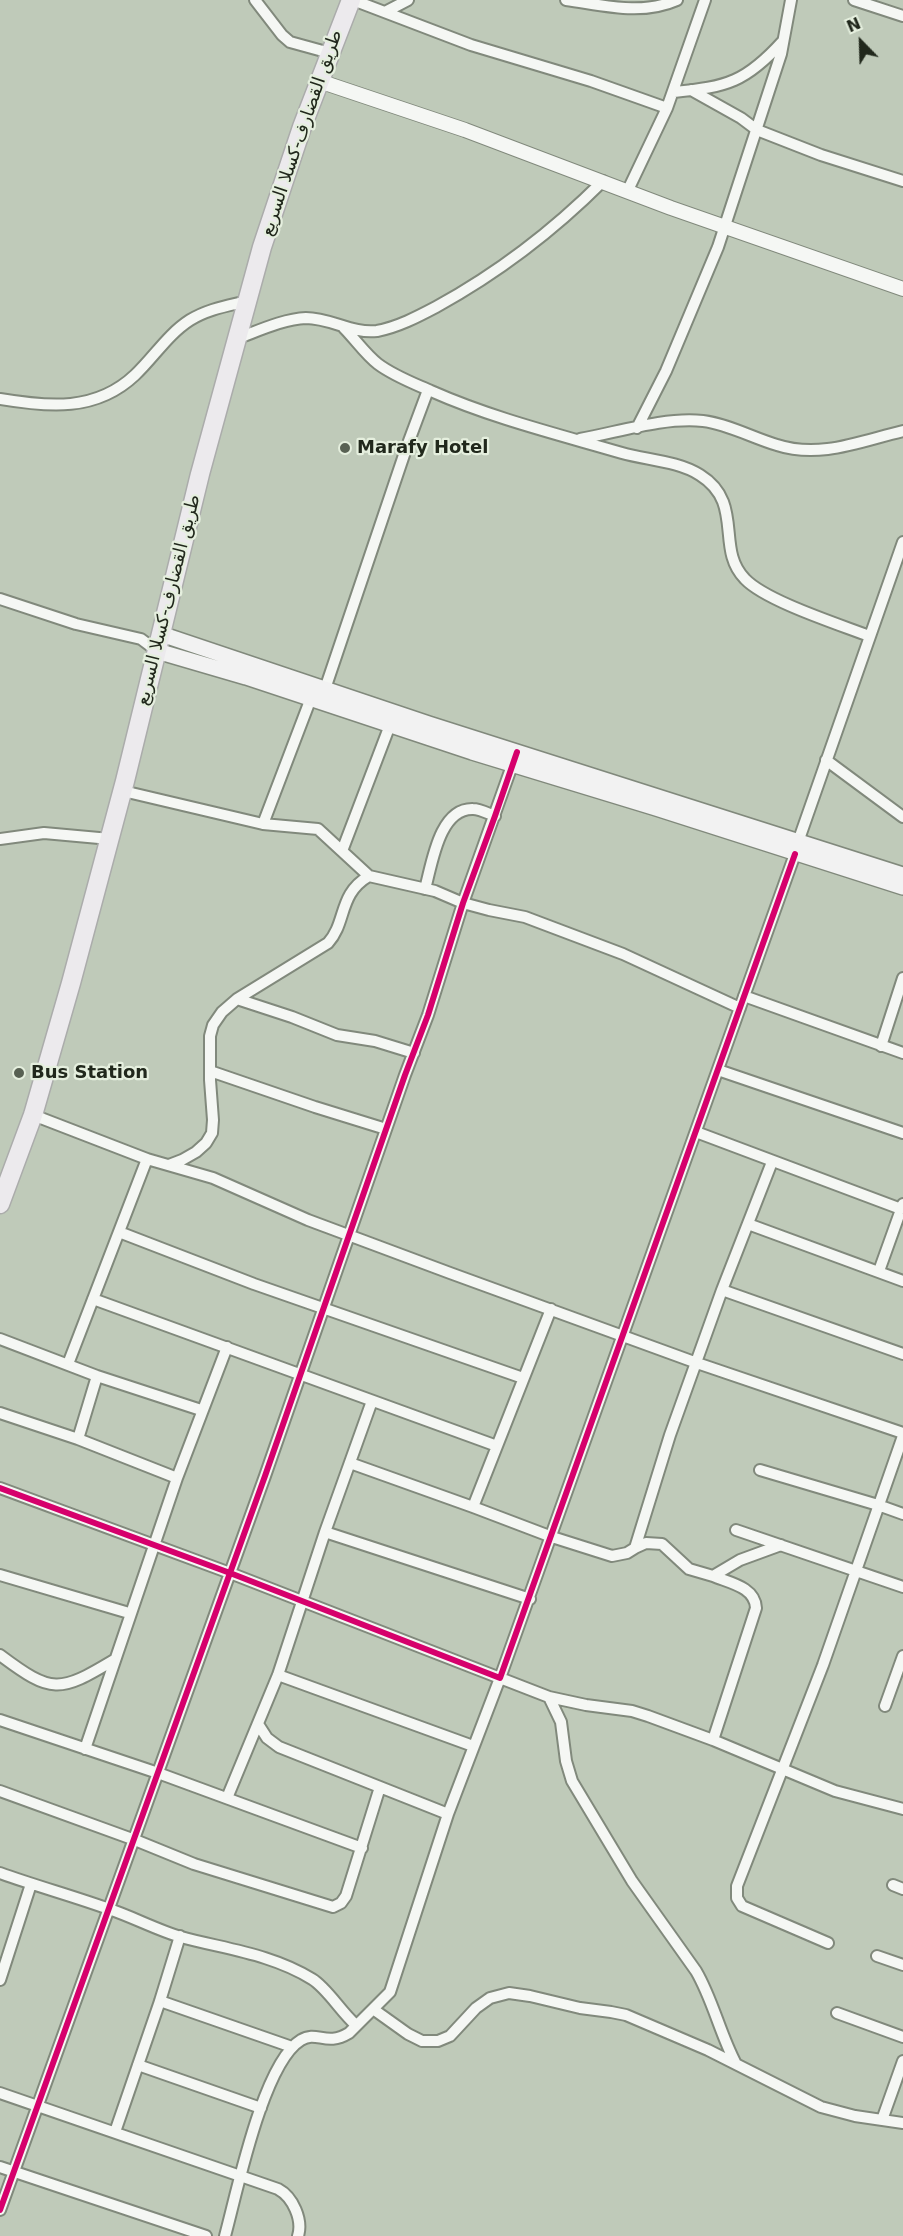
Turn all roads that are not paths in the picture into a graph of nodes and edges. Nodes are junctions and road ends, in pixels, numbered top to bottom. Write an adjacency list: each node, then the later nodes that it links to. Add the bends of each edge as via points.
1 (255, 0): 13 (street, via 290,42)
2 (408, 0): 10 (street)
3 (566, 0): 4 (street, via 628,9)
4 (677, 0)
5 (705, 0): 16 (street)
6 (779, 0): 9 (street)
7 (854, 0): 11 (street)
8 (360, 1): 10 (street); 13 (highway, طريق القضارف-كسلا السريع)
9 (791, 2): 12 (street)
10 (385, 12): 17 (street, via 471,45)
11 (903, 16)
12 (784, 39): 15 (street, via 749,74 732,82); 18 (street)
13 (330, 53): 14 (highway, طريق القضارف-كسلا السريع)
14 (319, 81): 19 (street); 24 (highway, طريق القضارف-كسلا السريع)
15 (691, 90): 16 (street); 18 (street)
16 (674, 92): 17 (street)
17 (667, 108): 21 (street)
18 (757, 130): 20 (street); 22 (street)
19 (603, 181): 21 (street); 25 (street, via 534,243 459,294 396,326 376,331)
20 (903, 181)
21 (628, 190): 22 (street)
22 (723, 225): 23 (street); 29 (street, via 707,276)
23 (903, 289)
24 (247, 301): 26 (highway, طريق القضارف-كسلا السريع); 28 (street, via 207,311 189,321 135,375 105,394 68,406)
25 (344, 328): 26 (street, via 306,318); 27 (street, via 378,364)
26 (236, 339): 36 (highway, طريق القضارف-كسلا السريع)
27 (428, 390): 31 (street, via 475,410); 37 (street)
28 (0, 399)
29 (637, 428): 30 (street, via 659,422 705,421 778,446 811,451 830,450); 31 (street)
30 (903, 431)
31 (577, 440): 34 (street, via 698,474 721,496 732,556 746,580 762,592)
32 (903, 542): 34 (street)
33 (0, 599): 35 (street, via 76,624)
34 (869, 636): 41 (street)
35 (141, 639): 36 (street); 36 (street)
36 (159, 643): 37 (main road); 38 (main road); 42 (highway, طريق القضارف-كسلا السريع)
37 (325, 689): 40 (main road)
38 (311, 698): 39 (main road); 45 (street)
39 (390, 725): 40 (main road); 49 (street)
40 (515, 758): 43 (street); 48 (main road)
41 (826, 760): 44 (street); 48 (street)
42 (123, 791): 45 (street); 47 (highway, طريق القضارف-كسلا السريع)
43 (495, 816): 53 (street, via 474,808 447,821); 54 (street)
44 (903, 817)
45 (263, 824): 49 (street, via 318,829)
46 (0, 839): 47 (street, via 44,833)
47 (110, 839): 64 (highway, طريق القضارف-كسلا السريع)
48 (796, 848): 50 (main road); 52 (main road); 56 (street)
49 (342, 851): 51 (street)
50 (903, 875)
51 (369, 876): 53 (street); 57 (street, via 351,891 328,943)
52 (903, 887)
53 (425, 889): 54 (street)
54 (463, 903): 58 (street, via 525,916 623,954); 60 (street)
55 (903, 978): 59 (street)
56 (744, 996): 58 (street); 59 (street)
57 (237, 999): 60 (street, via 337,1035); 63 (street, via 213,1025)
58 (740, 1008): 62 (street)
59 (880, 1046): 61 (street)
60 (414, 1053): 65 (street)
61 (903, 1053)
62 (718, 1070): 66 (street); 67 (street)
63 (210, 1071): 65 (street); 70 (street, via 212,1132 196,1152)
64 (33, 1115): 68 (street); 71 (highway, طريق القضارف-كسلا السريع)
65 (387, 1129): 75 (street)
66 (696, 1132): 69 (street); 82 (street)
67 (903, 1133)
68 (147, 1159): 70 (street); 74 (street)
69 (772, 1162): 72 (street); 73 (street)
70 (169, 1165): 75 (street, via 239,1187)
71 (0, 1204)
72 (902, 1206): 76 (street)
73 (748, 1224): 76 (street); 78 (street)
74 (119, 1232): 79 (street); 80 (street)
75 (349, 1236): 80 (street); 81 (street)
76 (879, 1272): 77 (street)
77 (903, 1281)
78 (722, 1290): 85 (street); 86 (street)
79 (93, 1299): 84 (street); 87 (street)
80 (323, 1308): 88 (street); 90 (street)
81 (551, 1309): 82 (street); 90 (street)
82 (623, 1335): 86 (street); 106 (street)
83 (0, 1339): 87 (street)
84 (227, 1347): 88 (street); 92 (street)
85 (903, 1354)
86 (697, 1363): 94 (street); 109 (street)
87 (68, 1364): 89 (street)
88 (300, 1373): 91 (street); 111 (street)
89 (97, 1376): 92 (street); 95 (street)
90 (524, 1377): 96 (street)
91 (372, 1401): 96 (street); 97 (street)
92 (201, 1410): 99 (street)
93 (0, 1413): 95 (street)
94 (903, 1435): 101 (street)
95 (78, 1440): 99 (street)
96 (497, 1446): 102 (street)
97 (350, 1463): 102 (street); 105 (street)
98 (760, 1470): 101 (street)
99 (177, 1478): 107 (street)
100 (0, 1488): 107 (street)
101 (878, 1505): 103 (street); 110 (street)
102 (473, 1506): 106 (street)
103 (903, 1514)
104 (735, 1530): 108 (street)
105 (325, 1532): 115 (street); 116 (street)
106 (552, 1537): 109 (street, via 612,1556); 115 (street)
107 (153, 1544): 111 (street); 117 (street)
108 (781, 1545): 110 (street); 113 (street, via 740,1560)
109 (635, 1548): 113 (street, via 646,1543 662,1544 688,1569)
110 (855, 1570): 114 (street); 130 (street)
111 (230, 1573): 116 (street); 131 (street)
112 (0, 1575): 117 (street)
113 (713, 1576): 127 (street, via 749,1591 756,1600)
114 (903, 1587)
115 (530, 1599): 122 (street)
116 (301, 1602): 121 (street); 122 (street)
117 (129, 1614): 120 (street)
118 (0, 1655): 120 (street, via 51,1686 82,1679)
119 (903, 1656): 124 (street)
120 (114, 1660): 129 (street)
121 (278, 1675): 126 (street); 128 (street)
122 (500, 1678): 123 (street); 128 (street)
123 (549, 1697): 127 (street, via 632,1711); 156 (street, via 561,1722 572,1781 632,1881 703,1983)
124 (885, 1706)
125 (0, 1720): 129 (street)
126 (258, 1724): 132 (street, via 279,1747); 134 (street)
127 (714, 1740): 130 (street)
128 (473, 1746): 136 (street)
129 (85, 1749): 131 (street)
130 (782, 1771): 135 (street, via 835,1791); 143 (street, via 737,1886 737,1898 747,1909)
131 (159, 1773): 134 (street); 137 (street)
132 (380, 1787): 136 (street); 138 (street)
133 (0, 1791): 137 (street)
134 (227, 1798): 138 (street)
135 (903, 1809)
136 (448, 1814): 149 (street, via 390,1992)
137 (135, 1840): 138 (street, via 194,1864 333,1907 346,1896); 141 (street)
138 (362, 1848)
139 (0, 1873): 140 (street)
140 (31, 1884): 141 (street); 144 (street)
141 (108, 1908): 142 (street); 158 (street)
142 (180, 1936): 148 (street); 151 (street, via 257,1955 311,1978)
143 (828, 1943)
144 (5, 1951): 147 (street)
145 (877, 1956): 146 (street)
146 (903, 1965)
147 (0, 1980)
148 (160, 2001): 153 (street); 155 (street)
149 (373, 2009): 151 (street); 156 (street, via 422,2042 438,2041 450,2036 490,1998 509,1993 530,1996 626,2015)
150 (837, 2013): 152 (street)
151 (356, 2025): 153 (street, via 335,2040 309,2037)
152 (903, 2037)
153 (292, 2047): 159 (street)
154 (903, 2061): 160 (street)
155 (138, 2065): 159 (street); 162 (street)
156 (736, 2065): 160 (street, via 821,2107)
157 (0, 2093): 158 (street)
158 (36, 2106): 162 (street); 164 (street)
159 (261, 2108): 165 (street)
160 (882, 2120): 161 (street)
161 (903, 2123)
162 (115, 2132): 165 (street)
163 (0, 2168): 164 (street)
164 (14, 2172): 166 (street); 167 (street)
165 (241, 2174): 168 (street); 169 (street, via 284,2192 300,2222)
166 (0, 2210)
167 (206, 2236)
168 (225, 2236)
169 (298, 2236)

